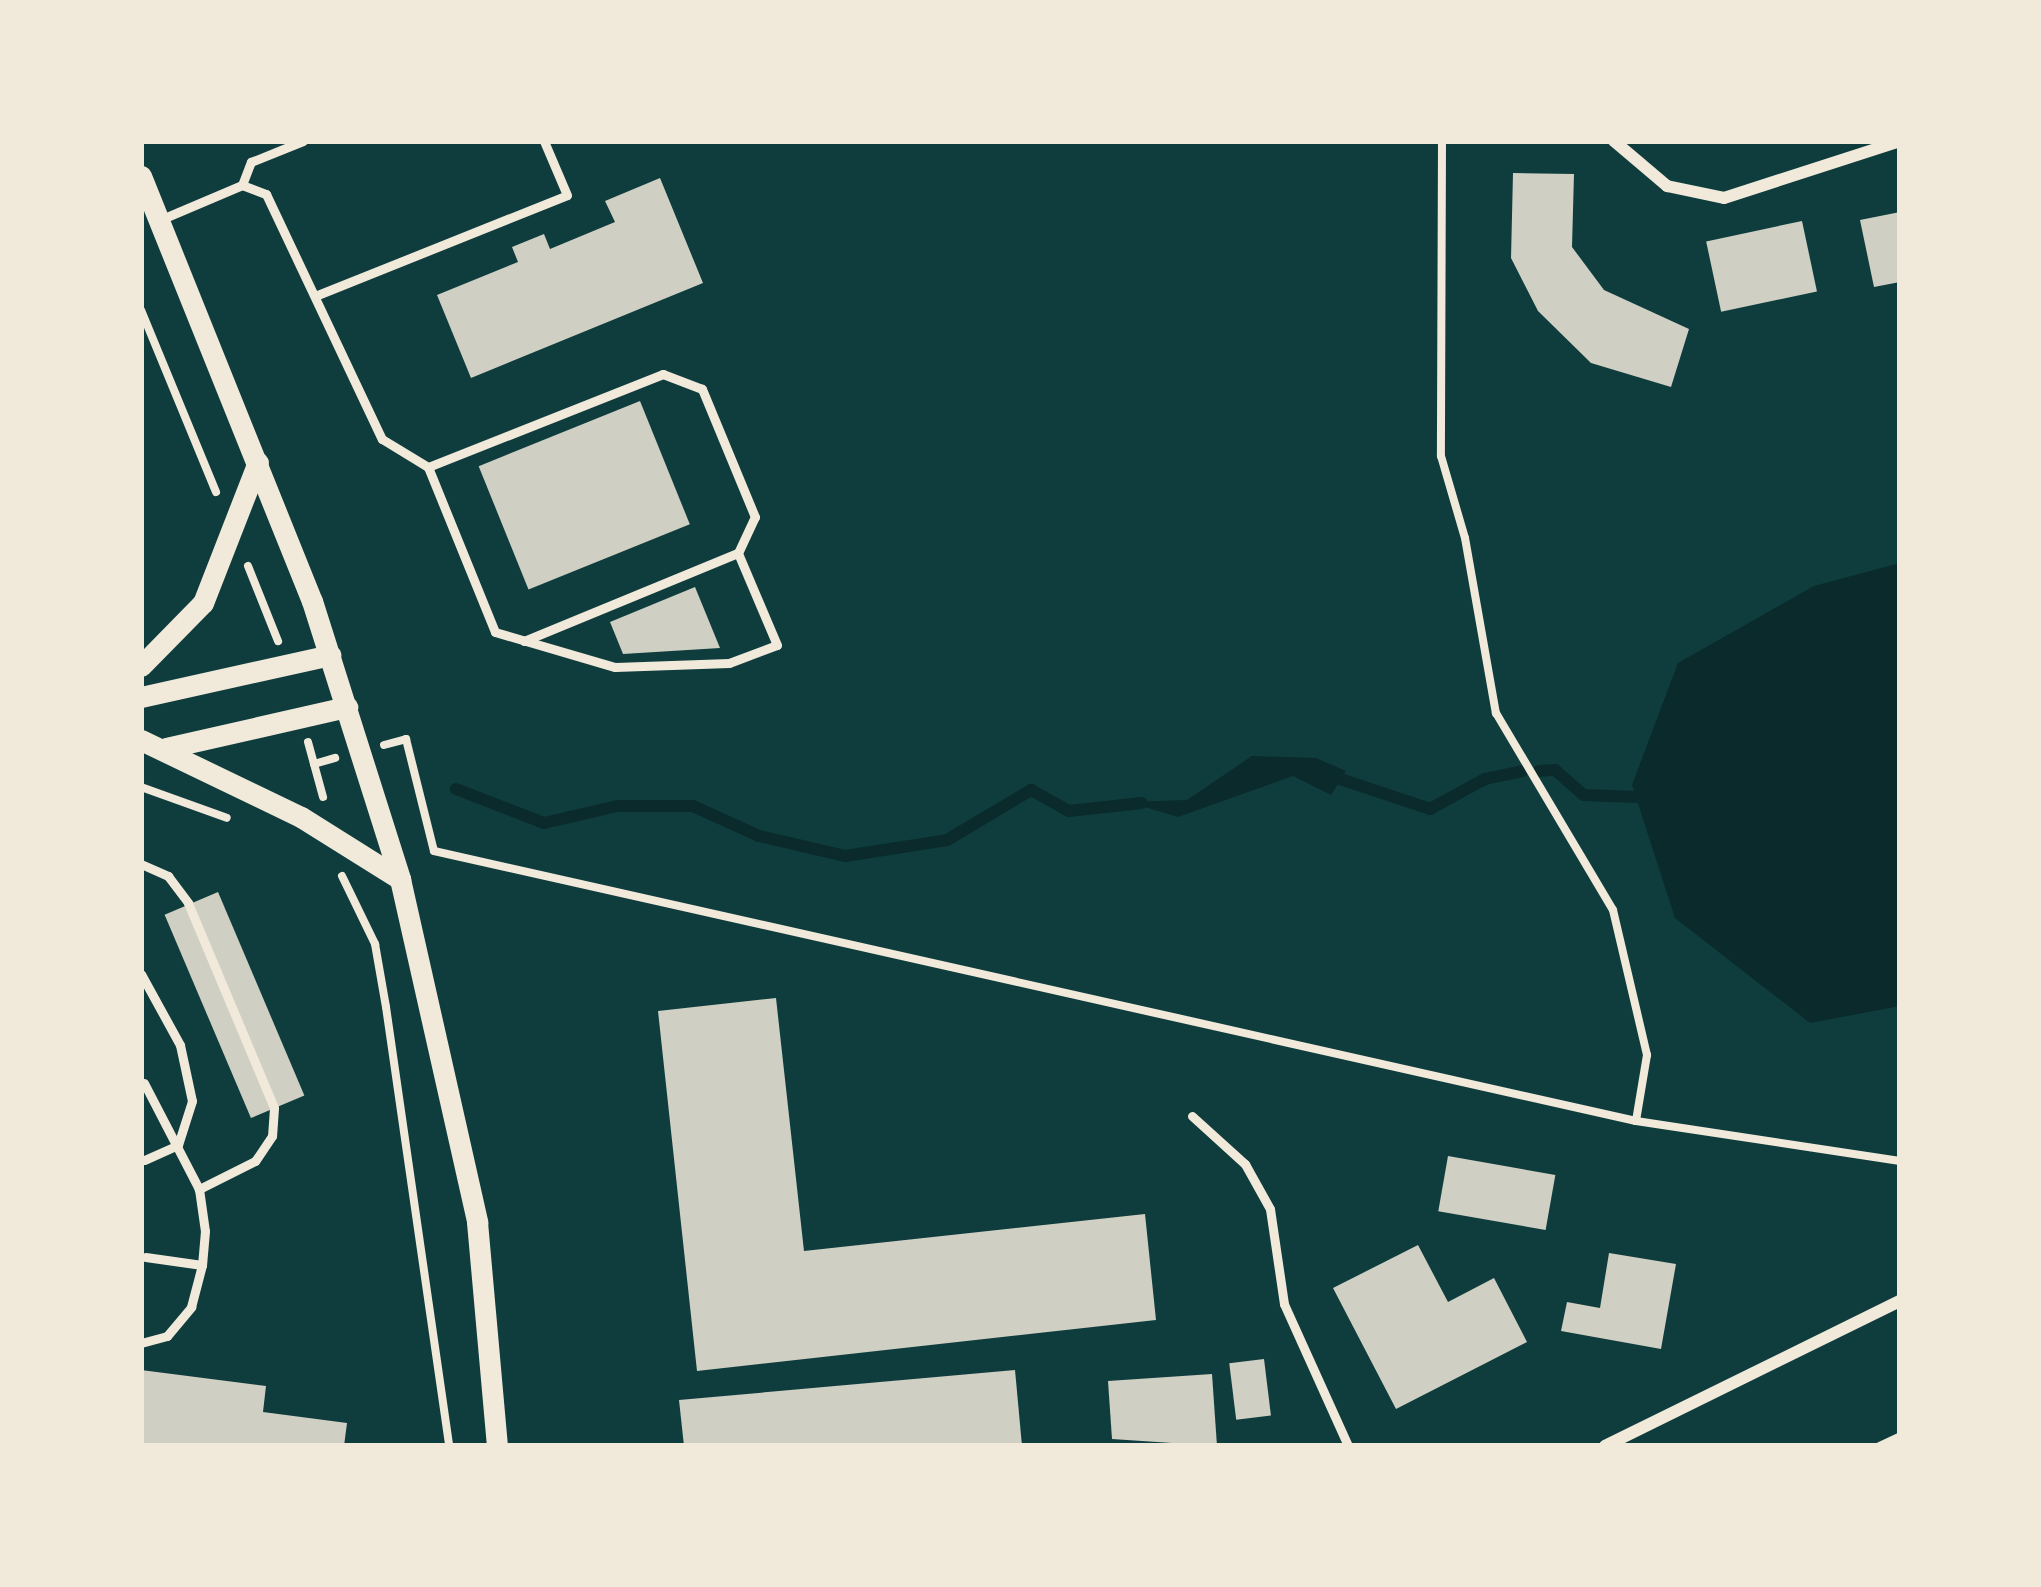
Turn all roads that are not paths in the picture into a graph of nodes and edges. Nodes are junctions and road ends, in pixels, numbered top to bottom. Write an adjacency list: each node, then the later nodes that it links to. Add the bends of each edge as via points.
1 (303, 141): 6 (lane, via 251,162)
2 (544, 141): 8 (lane, via 567,195)
3 (1614, 141): 4 (street, via 1667,186 1724,198)
4 (1900, 142)
5 (141, 176): 7 (street)
6 (242, 184): 7 (lane); 8 (lane, via 266,194)
7 (162, 219): 9 (street)
8 (315, 296): 10 (lane, via 382,439)
9 (258, 461): 13 (street); 14 (street, via 203,603)
10 (428, 467): 11 (lane, via 663,374 702,389 711,410 755,517); 12 (lane, via 495,632)
11 (738, 553): 12 (lane); 12 (lane, via 777,645 729,663 615,667)
12 (524, 640)
13 (330, 656): 15 (street); 16 (street)
14 (141, 666)
15 (141, 698)
16 (347, 707): 18 (street); 20 (street)
17 (141, 740): 18 (street)
18 (165, 748): 20 (street)
19 (141, 864): 27 (lane, via 168,877 188,903 274,1108 272,1136 255,1161)
20 (400, 879): 33 (street, via 477,1222)
21 (141, 974): 22 (lane)
22 (144, 986): 25 (lane, via 180,1045 192,1101)
23 (144, 1083): 25 (lane)
24 (1192, 1116): 34 (lane, via 1245,1163 1270,1209 1284,1304)
25 (178, 1145): 26 (lane); 27 (lane)
26 (144, 1160)
27 (200, 1189): 29 (lane)
28 (146, 1257): 29 (lane)
29 (202, 1265): 31 (lane, via 191,1307 167,1336)
30 (1900, 1301): 35 (street)
31 (141, 1342)
32 (1900, 1436): 36 (lane)
33 (497, 1446)
34 (1348, 1446)
35 (1605, 1446)
36 (1879, 1446)

